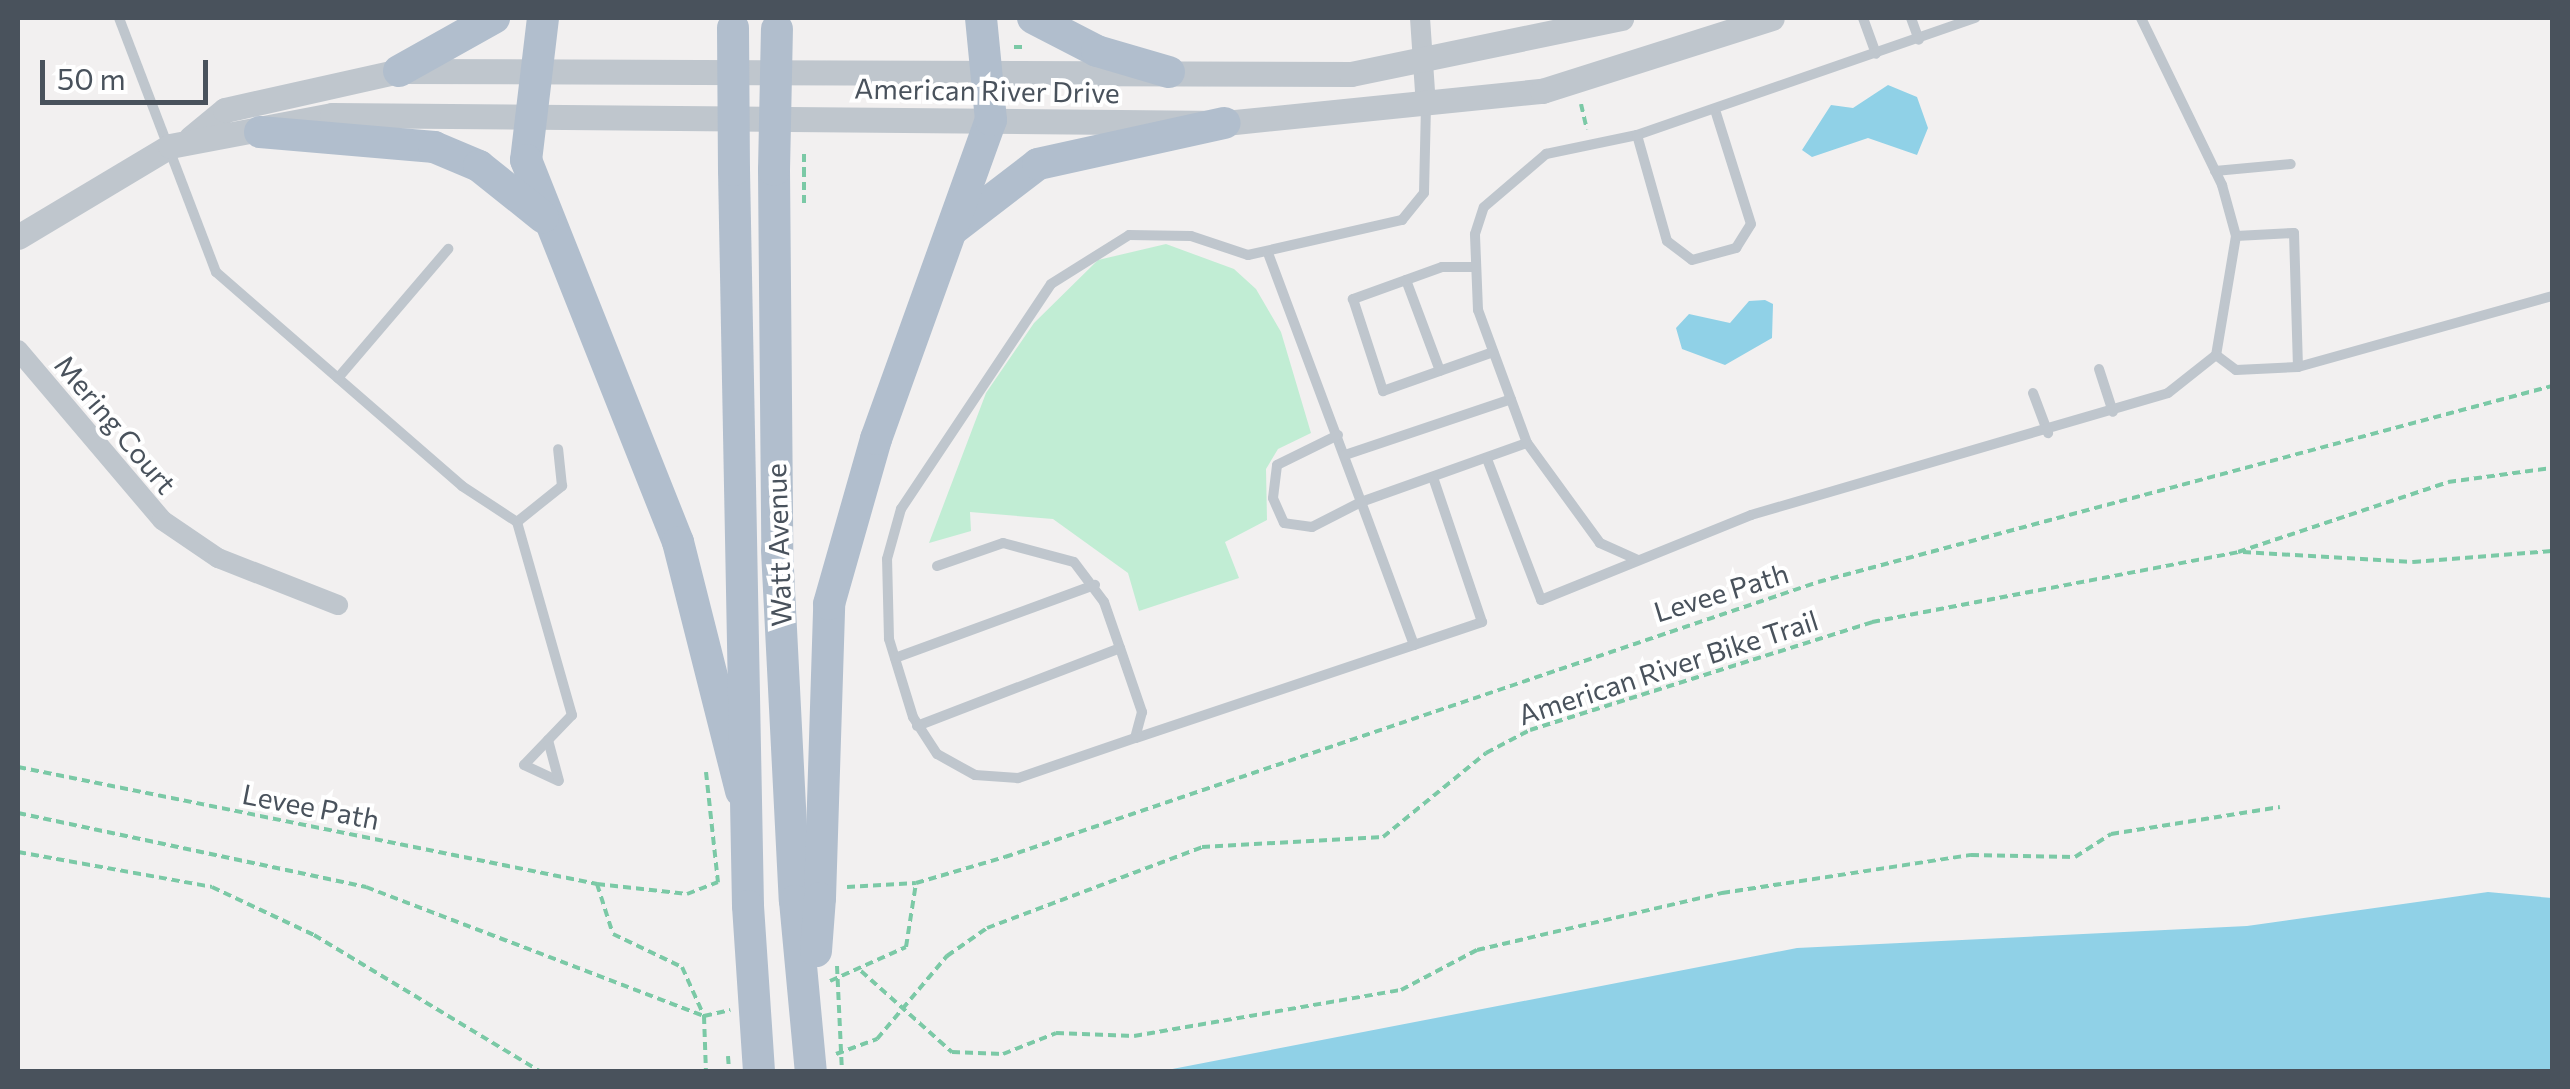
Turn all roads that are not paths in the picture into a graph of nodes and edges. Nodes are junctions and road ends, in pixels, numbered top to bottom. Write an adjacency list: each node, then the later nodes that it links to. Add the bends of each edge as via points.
1 (133, 18): 13 (lane)
2 (494, 18): 19 (main road)
3 (543, 18): 20 (main road)
4 (981, 18): 21 (main road)
5 (1033, 18): 22 (main road, via 1096,51)
6 (1420, 18): 18 (street)
7 (1620, 18): 18 (street, American River Drive)
8 (1772, 18): 23 (street, American River Drive, via 1542,90)
9 (1863, 18): 17 (lane)
10 (1911, 18): 16 (lane)
11 (1975, 18): 16 (lane)
12 (2141, 18): 32 (lane)
13 (119, 22): 30 (lane)
14 (733, 23): 71 (main road, Watt Avenue, bridge)
15 (777, 23): 72 (main road, Watt Avenue, bridge, via 777,550)
16 (1919, 40): 17 (lane)
17 (1876, 54): 24 (lane)
18 (1424, 64): 22 (street, American River Drive, via 1351,74); 23 (street)
19 (400, 71): 20 (street, American River Drive); 30 (street, American River Drive, via 225,110)
20 (533, 71): 21 (street, American River Drive); 25 (main road)
21 (992, 71): 22 (street, American River Drive); 26 (main road)
22 (1169, 72)
23 (1426, 105): 27 (street, American River Drive); 38 (lane, via 1424,193 1402,220)
24 (1714, 110): 29 (lane); 29 (lane, via 1752,224 1736,248 1692,260 1667,242)
25 (526, 118): 26 (street, American River Drive); 28 (street, American River Drive, via 332,115); 33 (main road, via 526,160)
26 (991, 120): 27 (street, American River Drive); 34 (main road)
27 (1225, 123): 34 (main road, via 1038,164)
28 (260, 132): 30 (street, American River Drive); 33 (main road, via 434,146 479,166)
29 (1637, 135): 39 (lane, via 1546,154 1514,173 1484,207)
30 (181, 142): 36 (street, American River Drive); 48 (lane, via 216,272)
31 (2291, 164): 32 (lane)
32 (2215, 171): 35 (lane)
33 (546, 220): 71 (main road, via 678,542)
34 (952, 230): 72 (main road, via 876,439 829,604)
35 (2236, 236): 44 (lane); 45 (lane, via 2294,233)
36 (18, 237)
37 (448, 249): 48 (lane)
38 (1268, 253): 53 (lane); 67 (lane, via 1192,236 1129,235 1097,249 1026,310 901,509 884,600)
39 (1474, 267): 40 (lane); 43 (lane)
40 (1406, 280): 47 (lane); 47 (lane, via 1353,299 1383,391)
41 (2552, 296): 45 (lane)
42 (18, 350): 64 (street, Mering Court, via 162,520 218,558)
43 (1494, 352): 47 (lane); 50 (lane)
44 (2216, 355): 45 (lane, via 2261,375); 51 (lane, via 2168,393)
45 (2298, 367)
46 (2098, 369): 51 (lane)
47 (1440, 371)
48 (338, 378): 60 (lane)
49 (2034, 393): 52 (lane)
50 (1510, 398): 54 (lane); 56 (lane)
51 (2113, 412): 52 (lane)
52 (2048, 434): 61 (lane, via 1751,515)
53 (1338, 435): 56 (lane); 59 (lane, via 1277,465 1273,498 1284,523 1312,527)
54 (1526, 443): 57 (lane); 61 (lane, via 1600,543)
55 (558, 449): 60 (lane, via 562,486)
56 (1345, 455): 59 (lane)
57 (1487, 458): 58 (lane); 61 (lane, via 1540,600)
58 (1434, 478): 59 (lane); 65 (lane, via 1482,622)
59 (1361, 502): 65 (lane)
60 (517, 522): 70 (lane, via 572,715)
61 (1638, 560)
62 (937, 566): 63 (lane, via 1028,544 1074,562)
63 (1094, 585): 66 (lane); 67 (lane)
64 (338, 604)
65 (1414, 645): 69 (lane)
66 (1120, 648): 68 (lane); 69 (lane, via 1142,712)
67 (895, 658): 68 (lane)
68 (917, 726): 69 (lane, via 958,769 1000,780)
69 (1135, 738)
70 (548, 740)
71 (741, 792): 74 (main road, Watt Avenue, bridge)
72 (816, 893): 73 (main road, Watt Avenue, bridge)
73 (812, 1060)
74 (759, 1072)

